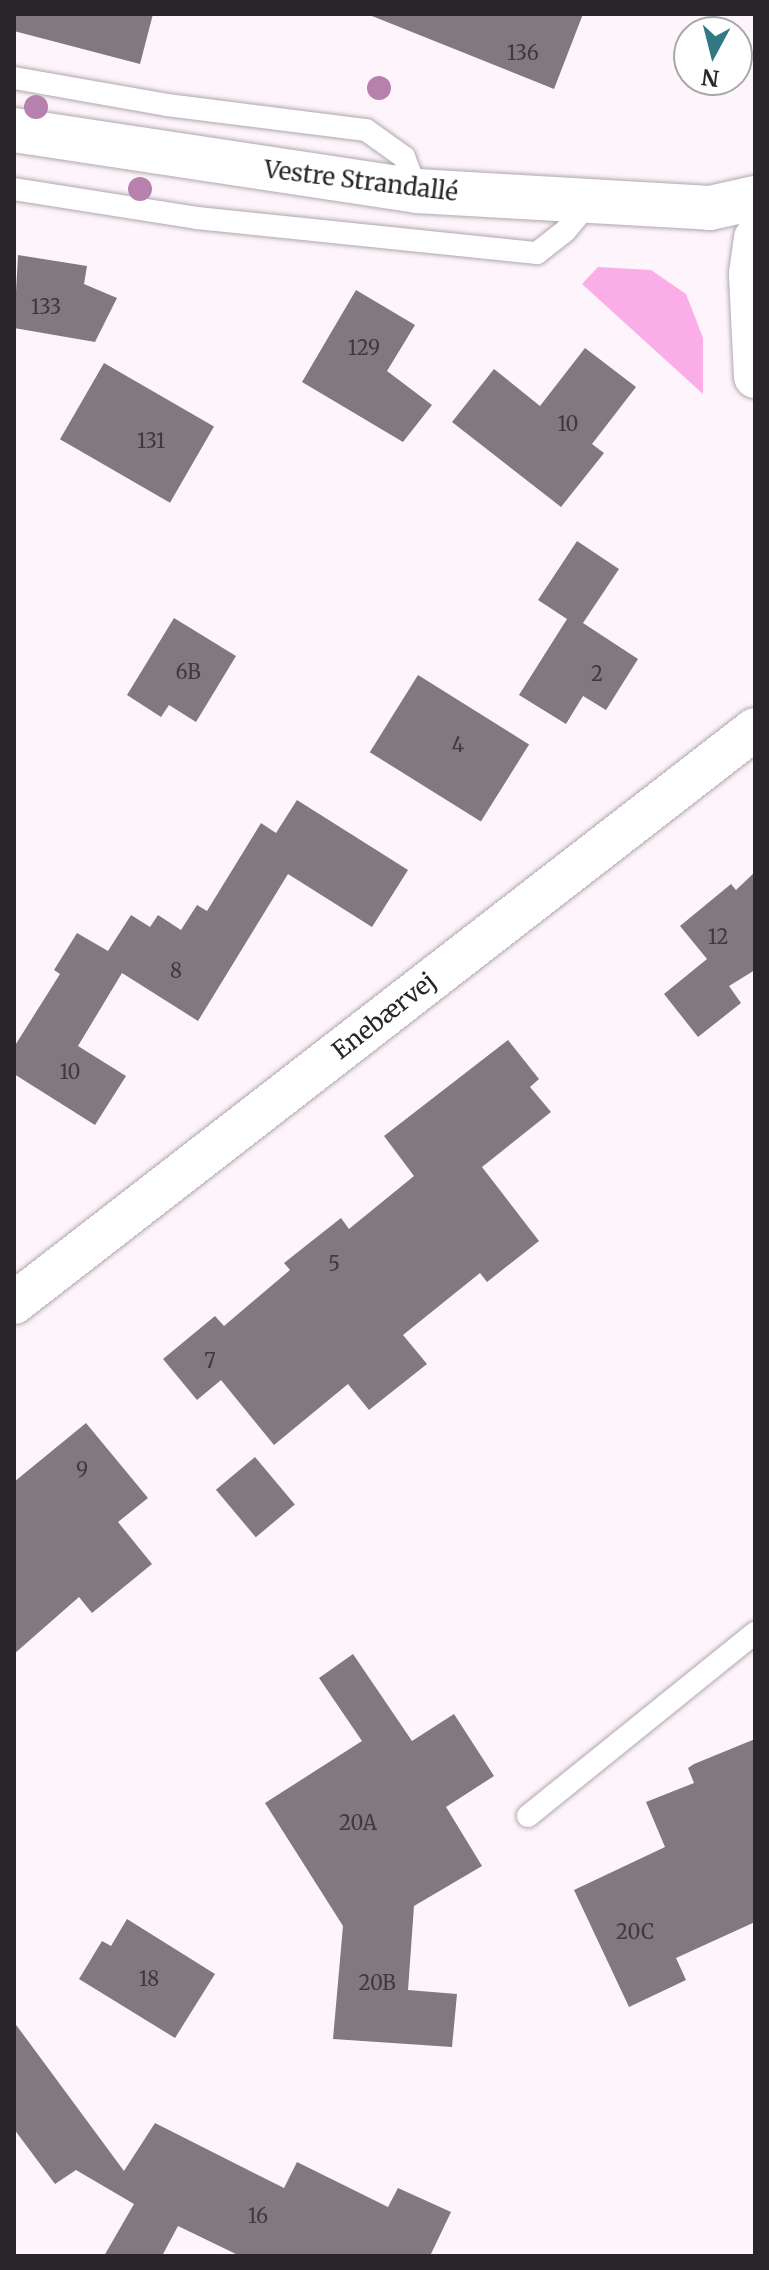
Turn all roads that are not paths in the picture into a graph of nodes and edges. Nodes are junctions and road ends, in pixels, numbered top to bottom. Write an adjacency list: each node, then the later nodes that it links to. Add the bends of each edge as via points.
1 (14, 78): 4 (lane, via 167,105 366,130 404,157)
2 (14, 130): 4 (street, Vestre Strandallé)
3 (14, 189): 6 (lane, via 197,218 537,253)
4 (417, 191): 6 (street, Vestre Strandallé)
5 (755, 198): 7 (street, Vestre Strandallé)
6 (588, 204): 7 (street, Vestre Strandallé)
7 (710, 208): 8 (street, Vestre Strandallé)
8 (755, 227)
9 (755, 238): 10 (street, via 750,275)
10 (755, 377)
11 (755, 729): 12 (street, Enebærvej)
12 (14, 1303)
13 (755, 1633): 14 (lane)
14 (528, 1816)

